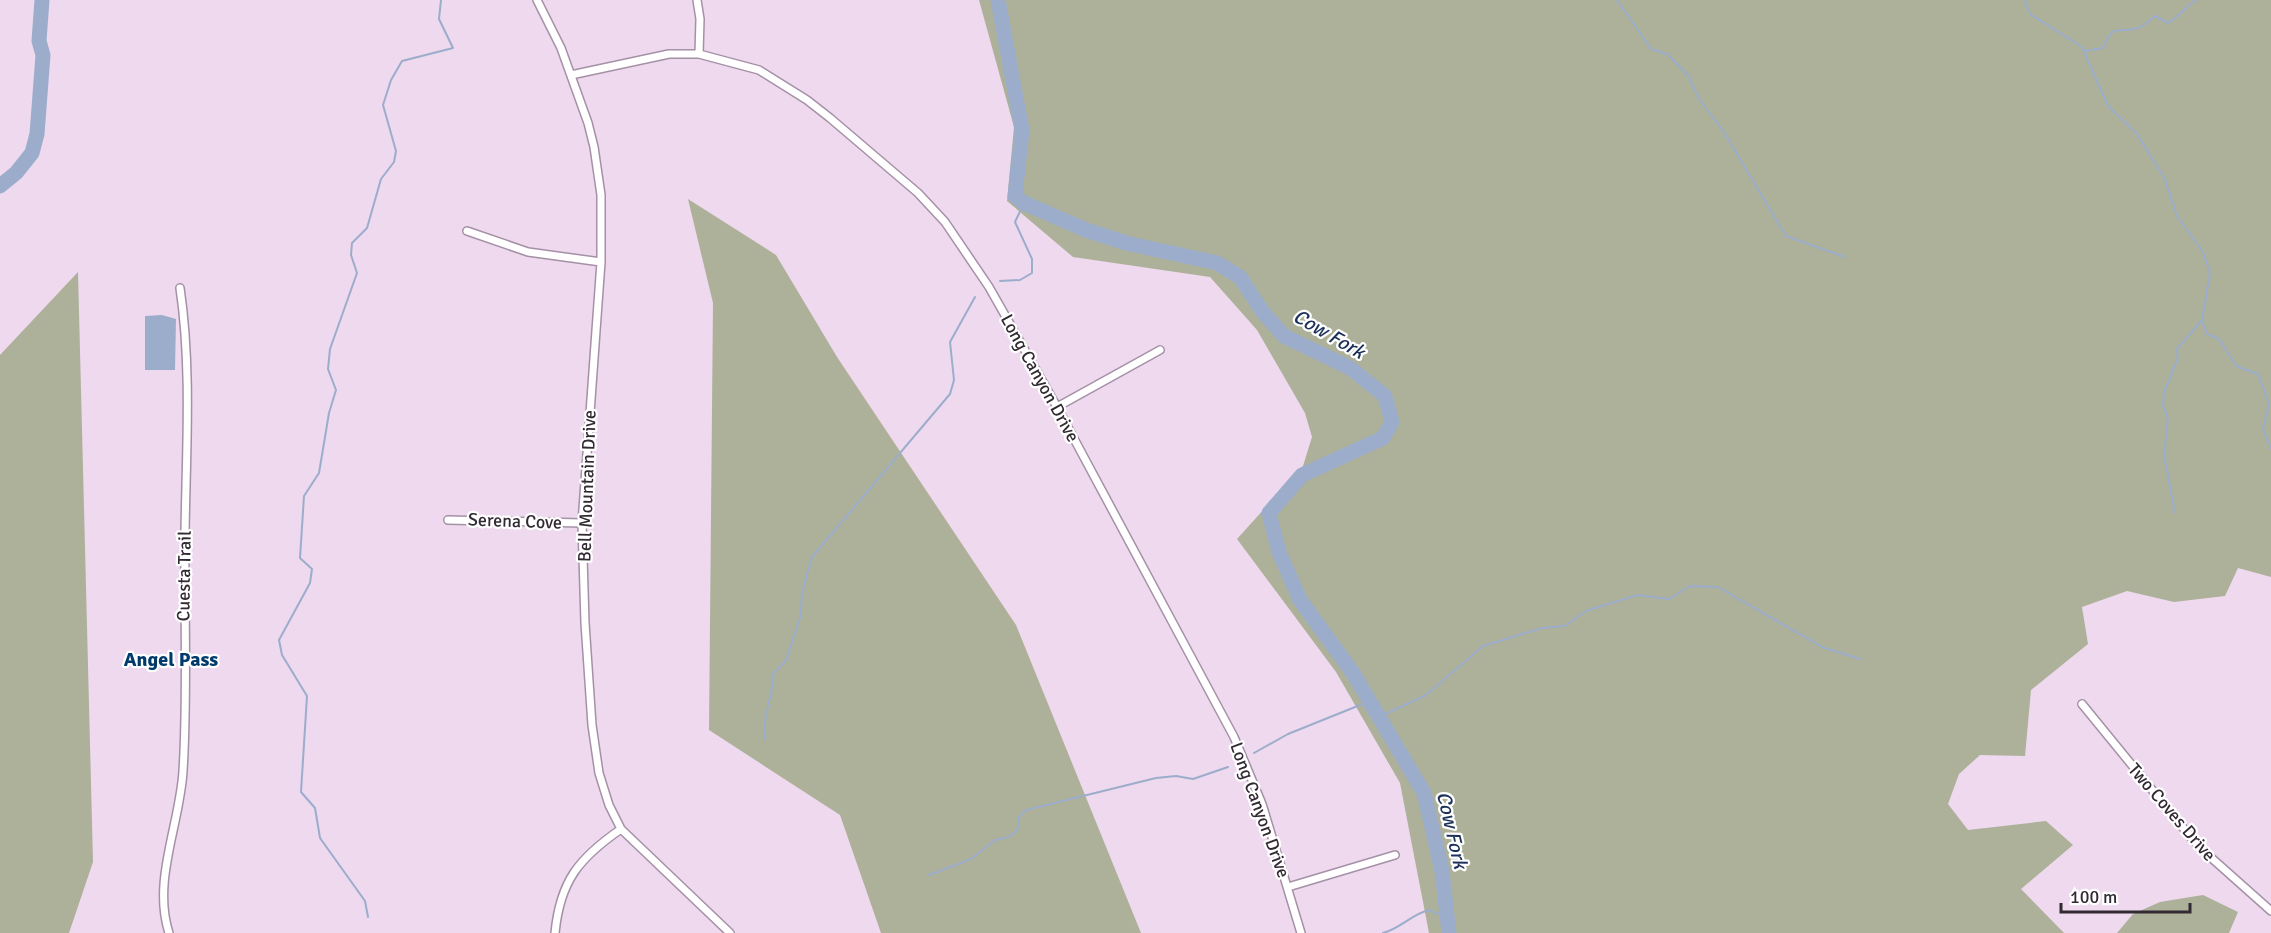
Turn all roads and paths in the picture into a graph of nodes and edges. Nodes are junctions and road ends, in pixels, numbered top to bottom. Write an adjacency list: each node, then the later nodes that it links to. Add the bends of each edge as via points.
1 (537, 0): 4 (street, Bell Mountain Drive)
2 (697, 0): 3 (street)
3 (699, 54): 4 (street, Long Canyon Drive, via 650,57); 9 (street, Long Canyon Drive, via 759,70 781,82 918,193 964,248)
4 (571, 75): 6 (street, Bell Mountain Drive, via 598,169)
5 (467, 231): 6 (street, via 528,252)
6 (601, 262): 11 (street, Bell Mountain Drive)
7 (180, 288): 17 (street, Cuesta Trail, via 186,364 184,748 178,815 163,894)
8 (1160, 350): 9 (street)
9 (1057, 407): 15 (street, Long Canyon Drive, via 1234,737 1262,804)
10 (448, 520): 11 (street, Serena Cove)
11 (582, 523): 13 (street, Bell Mountain Drive, via 592,725 599,773)
12 (2082, 704): 16 (street, Two Coves Drive, via 2198,846)
13 (621, 829): 18 (street, via 581,860 569,878); 19 (street, Bell Mountain Drive)
14 (1395, 855): 15 (street)
15 (1288, 888): 20 (street, Long Canyon Drive)
16 (2271, 911)
17 (169, 933)
18 (555, 933)
19 (730, 933)
20 (1301, 933)

